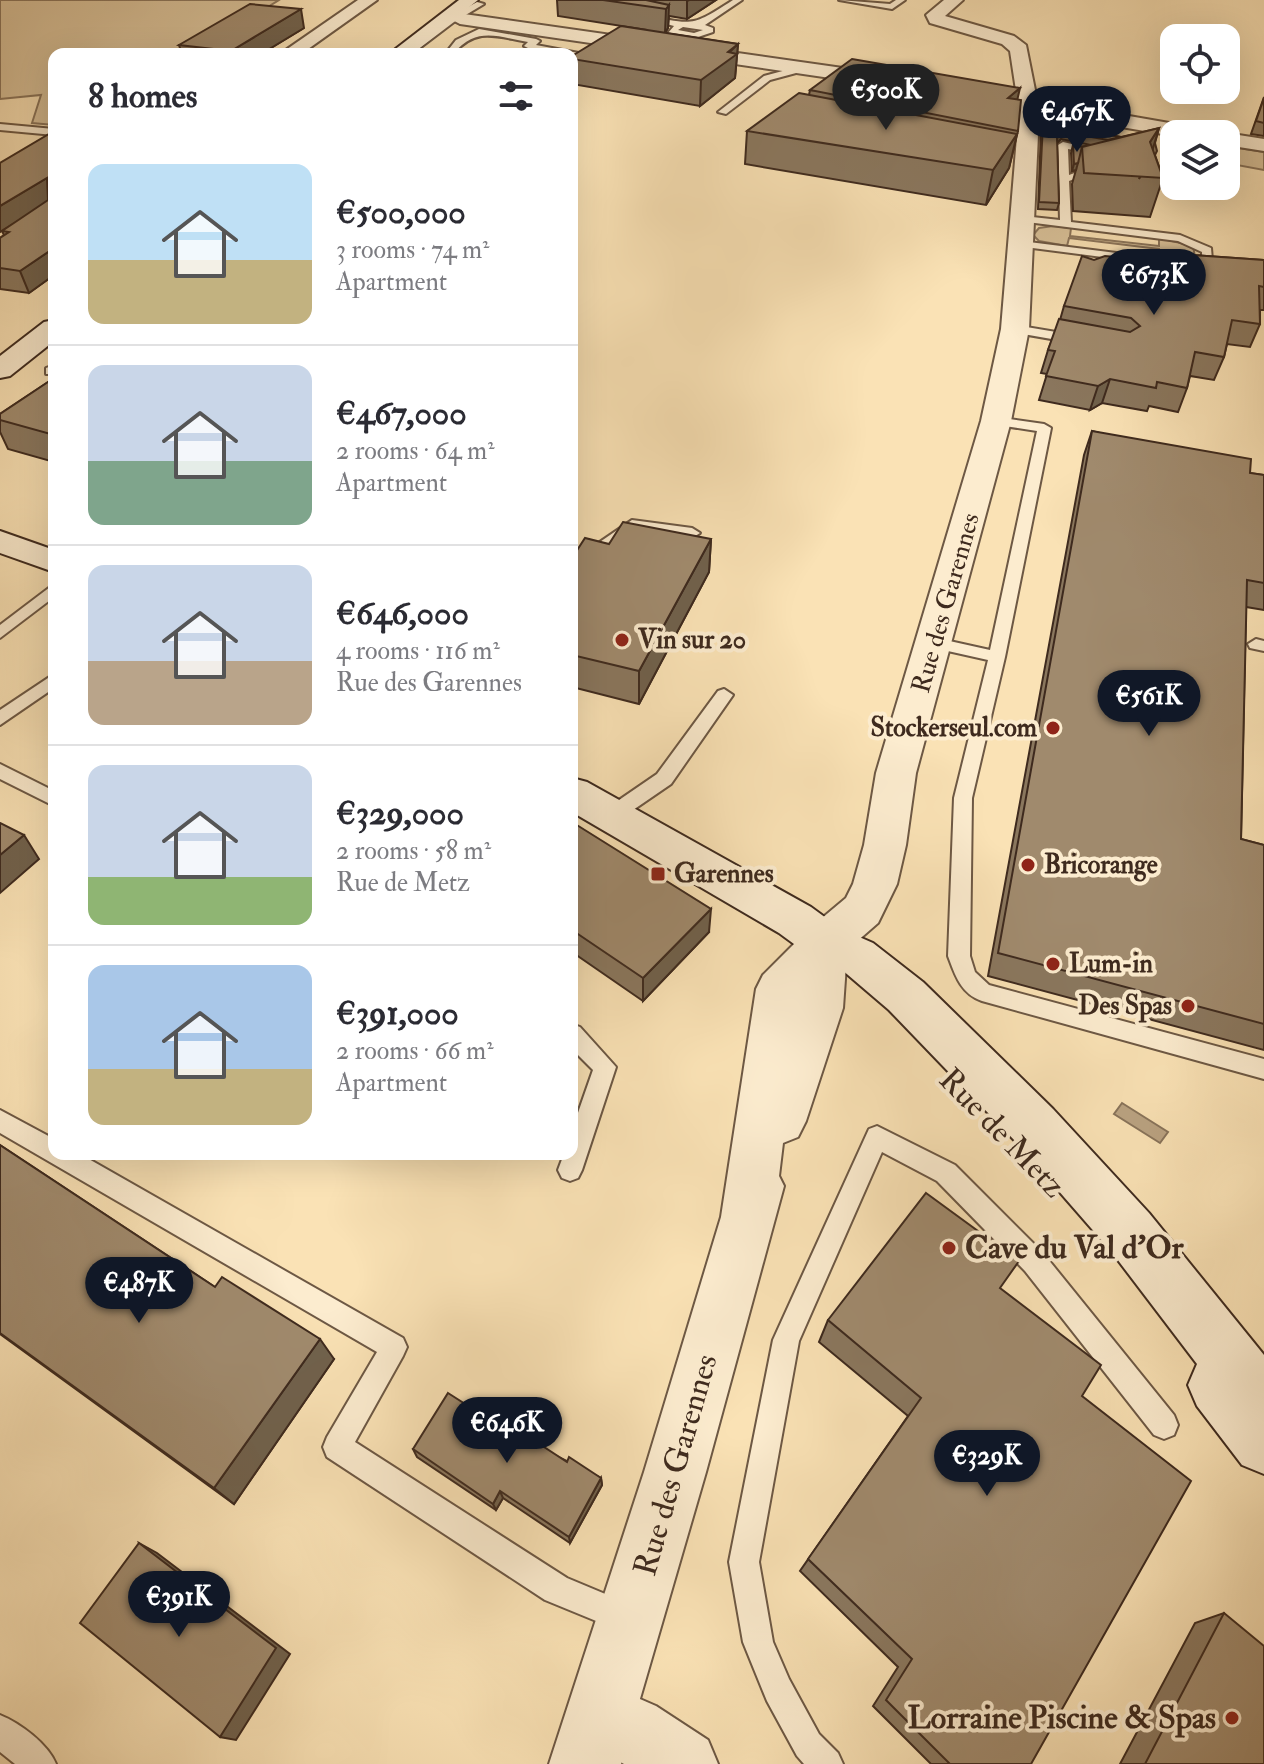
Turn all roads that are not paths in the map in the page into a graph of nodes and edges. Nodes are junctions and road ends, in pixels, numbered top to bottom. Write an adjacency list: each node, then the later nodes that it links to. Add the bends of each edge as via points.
1 (369, 0): 14 (street)
2 (738, 0): 10 (lane)
3 (843, 0): 4 (lane, via 892,7)
4 (901, 0)
5 (955, 0): 26 (street, Rue des Garennes, via 936,19 1015,44)
6 (479, 1): 8 (street); 11 (street, via 488,14)
7 (634, 16): 9 (lane)
8 (456, 17): 11 (street); 15 (street); 16 (lane); 17 (street)
9 (681, 25): 10 (lane); 12 (lane, via 671,29)
10 (699, 25): 12 (lane, via 709,32)
11 (591, 35): 13 (street); 20 (lane)
12 (677, 35): 13 (lane)
13 (646, 44): 22 (street)
14 (298, 48)
15 (407, 48)
16 (415, 48)
17 (421, 48)
18 (454, 48): 19 (lane, via 479,31 536,41 528,46)
19 (542, 48)
20 (569, 48)
21 (578, 54): 23 (lane, via 596,57)
22 (795, 65): 24 (street, via 841,79); 27 (lane, via 793,71 767,78)
23 (578, 69)
24 (907, 84)
25 (980, 97): 26 (street)
26 (1027, 105): 29 (street); 37 (street, Rue des Garennes, via 1020,164)
27 (723, 112)
28 (0, 127): 30 (lane)
29 (1160, 128)
30 (48, 131)
31 (1240, 141): 32 (street)
32 (1264, 145)
33 (1108, 152): 35 (lane, via 1063,145)
34 (1119, 164): 35 (lane)
35 (1064, 180): 36 (lane)
36 (1066, 224): 37 (lane); 39 (lane, via 1180,238 1207,250 1208,258)
37 (1022, 232): 38 (lane); 42 (street, Rue des Garennes)
38 (1090, 253): 39 (lane); 40 (lane)
39 (1196, 263): 41 (lane)
40 (1089, 267)
41 (1217, 269)
42 (1015, 329): 44 (lane); 46 (street, Rue des Garennes)
43 (48, 333): 45 (street)
44 (1093, 342)
45 (0, 370)
46 (996, 421): 53 (street, Rue des Garennes); 54 (lane, via 1044,428)
47 (692, 533): 50 (lane, via 632,525)
48 (4, 547): 49 (street)
49 (48, 560)
50 (578, 564)
51 (48, 594): 52 (lane)
52 (0, 633)
53 (936, 643): 54 (lane); 62 (street, Rue des Garennes, via 896,773 875,884 862,910)
54 (997, 657): 64 (lane, via 963,798 959,956 966,977 982,992)
55 (48, 684): 57 (lane)
56 (724, 695): 61 (lane, via 664,779)
57 (0, 719)
58 (0, 771): 59 (lane)
59 (48, 796)
60 (578, 797): 61 (street, Rue de Metz)
61 (610, 816): 62 (street, Rue de Metz)
62 (825, 942): 71 (street, Rue de Metz, via 857,956 893,985 1035,1126 1130,1232); 73 (street, Rue de Metz, via 852,986 1007,1133 1100,1238); 74 (street, Rue des Garennes, via 822,994 813,1029 747,1214)
63 (578, 1040): 66 (lane, via 605,1067)
64 (1264, 1069)
65 (0, 1121): 67 (lane)
66 (578, 1146)
67 (48, 1148)
68 (68, 1160): 74 (lane, via 394,1347 337,1447 556,1589)
69 (573, 1160): 70 (lane)
70 (570, 1170)
71 (1264, 1402)
72 (1164, 1425): 79 (lane, via 1034,1262 946,1173 877,1137 786,1340 744,1562 758,1642 808,1745)
73 (1264, 1443)
74 (630, 1620): 76 (street, Rue des Garennes)
75 (0, 1731): 77 (lane)
76 (593, 1739): 78 (street, Rue des Garennes, via 632,1730)
77 (40, 1764)
78 (684, 1764)
79 (827, 1764)

